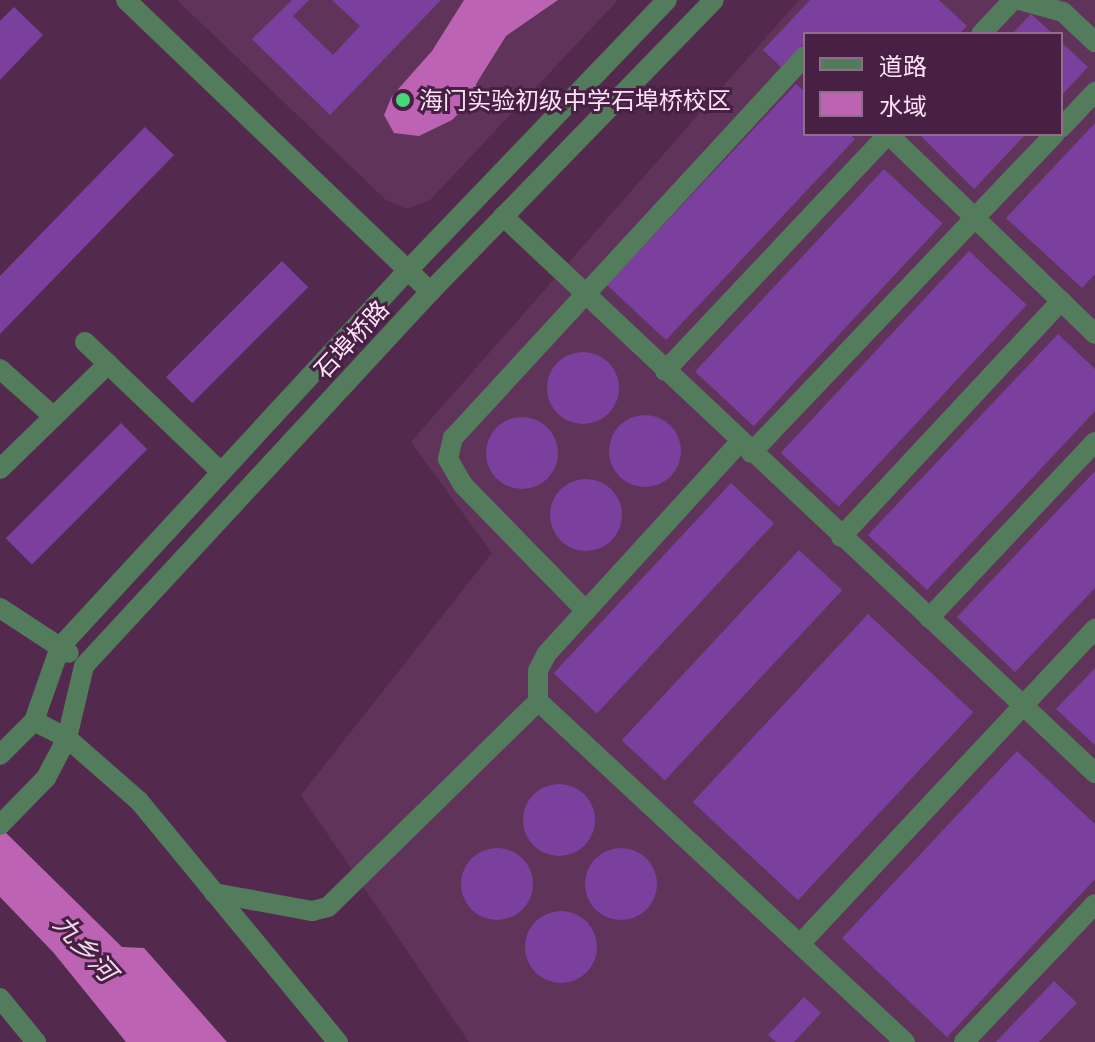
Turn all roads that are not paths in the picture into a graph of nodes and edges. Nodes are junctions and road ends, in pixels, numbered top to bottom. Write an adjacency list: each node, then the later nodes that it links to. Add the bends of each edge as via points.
1 (126, 0): 16 (street)
2 (667, 0): 16 (street, 石埠桥路)
3 (714, 0): 14 (street, 石埠桥路)
4 (1013, 0): 6 (street)
5 (1020, 0): 7 (street, via 1063,12)
6 (983, 32)
7 (1095, 42)
8 (803, 58): 18 (street)
9 (1095, 92): 10 (street)
10 (1063, 126)
11 (886, 136): 24 (street)
12 (890, 136): 15 (street)
13 (1053, 136): 15 (street)
14 (503, 216): 17 (street, 石埠桥路); 18 (street)
15 (975, 218): 19 (street); 27 (street)
16 (408, 270): 17 (street); 29 (street, 石埠桥路)
17 (430, 292): 36 (street, 石埠桥路)
18 (583, 295): 24 (street); 32 (street, via 453,438 448,459 463,485)
19 (1061, 301): 20 (street); 30 (street)
20 (1090, 320)
21 (85, 342): 22 (street)
22 (108, 364): 25 (street); 29 (street)
23 (0, 369): 25 (street)
24 (665, 371): 27 (street)
25 (53, 416): 28 (street)
26 (1095, 442): 33 (street)
27 (745, 448): 30 (street); 32 (street)
28 (0, 469)
29 (221, 472): 35 (street, 石埠桥路)
30 (841, 537): 33 (street)
31 (0, 608): 35 (street)
32 (586, 611): 37 (street, via 547,653 538,671)
33 (929, 618): 38 (street)
34 (1095, 629): 38 (street)
35 (60, 647): 36 (street); 39 (street, 石埠桥路)
36 (84, 666): 40 (street, 石埠桥路)
37 (538, 701): 44 (street, via 328,907 312,911); 46 (street)
38 (1022, 705): 42 (street); 46 (street)
39 (34, 721): 40 (street); 41 (street)
40 (67, 738): 43 (street, 石埠桥路, via 46,778); 44 (street, via 139,801)
41 (2, 753)
42 (1095, 773)
43 (0, 825)
44 (214, 893): 49 (street)
45 (1095, 904): 51 (street)
46 (800, 944): 50 (street)
47 (0, 998): 48 (street)
48 (36, 1042)
49 (338, 1042)
50 (905, 1042)
51 (964, 1042)

